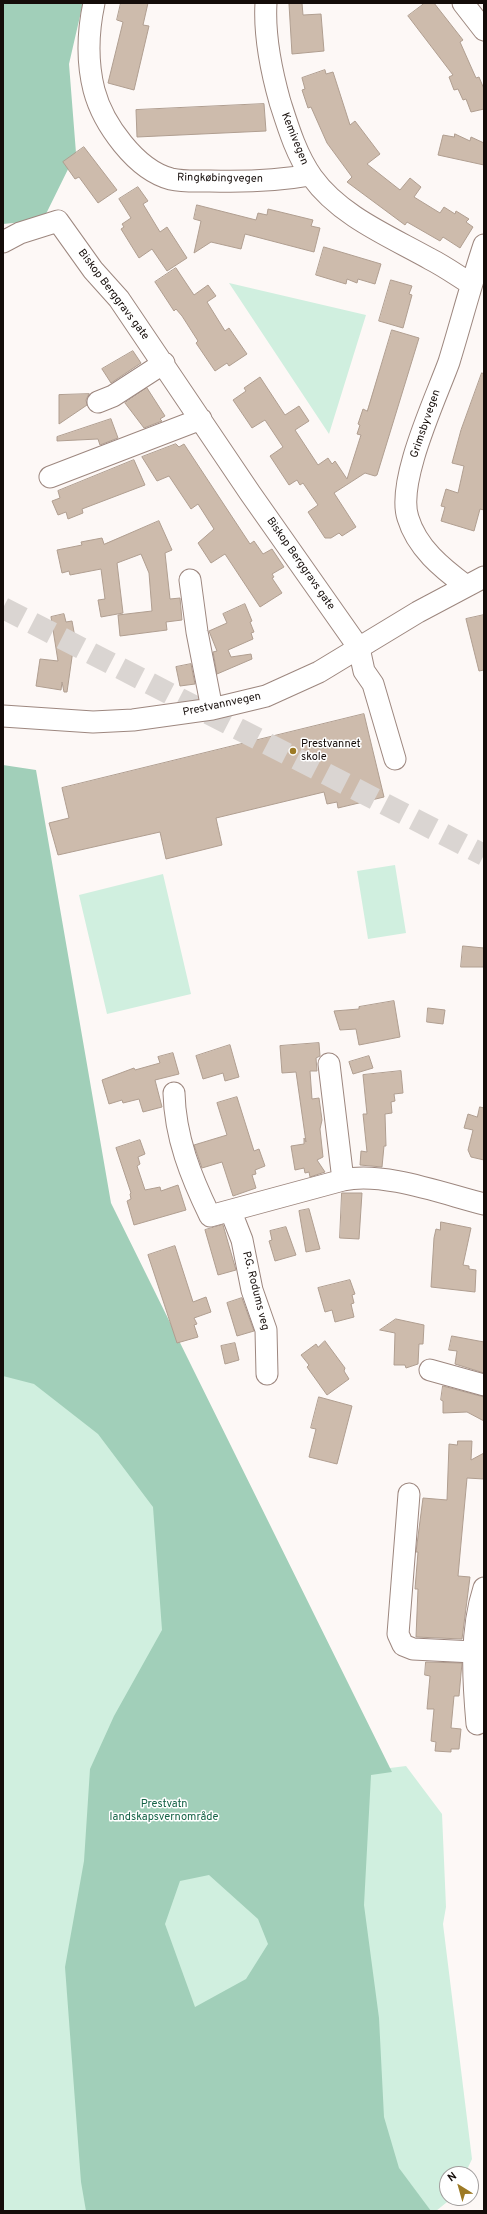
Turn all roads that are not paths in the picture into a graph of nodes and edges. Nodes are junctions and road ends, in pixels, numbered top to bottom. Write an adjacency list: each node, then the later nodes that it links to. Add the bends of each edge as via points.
1 (94, 3): 5 (street, Ringkøbingvegen, via 89,27 94,91 109,124 142,165 162,176 186,181 278,180)
2 (266, 3): 5 (street, Kemivegen, via 267,36 277,90 289,131)
3 (463, 3): 4 (street)
4 (484, 30)
5 (310, 175): 8 (street, Kemivegen, via 330,197 354,216)
6 (3, 242): 9 (street, Biskop Berggravs gate, via 20,233 58,221 93,270 119,299)
7 (484, 246): 8 (street, Grimsbyvegen)
8 (471, 284): 15 (street, Grimsbyvegen, via 448,363 412,465 405,505 419,542 435,561)
9 (164, 363): 10 (street, via 113,396); 11 (street, Biskop Berggravs gate)
10 (98, 402)
11 (201, 419): 12 (street); 16 (street, Biskop Berggravs gate)
12 (50, 477)
13 (484, 577): 15 (street, Prestvannvegen)
14 (190, 580): 17 (street)
15 (466, 586): 16 (street, Prestvannvegen)
16 (359, 648): 17 (street, Prestvannvegen, via 292,685 266,696); 19 (street, via 364,671 373,684)
17 (212, 709): 18 (street, Prestvannvegen, via 133,720 93,722)
18 (3, 716)
19 (395, 760)
20 (329, 1064): 22 (street)
21 (174, 1093): 24 (street, via 176,1124 196,1187 210,1216)
22 (343, 1180): 23 (street, via 378,1179); 24 (street)
23 (484, 1204)
24 (231, 1212): 26 (street, P.G. Rodums veg, via 242,1240 252,1290 266,1330)
25 (430, 1370): 27 (street)
26 (267, 1374)
27 (484, 1385)
28 (409, 1494): 30 (street, via 398,1634 403,1645 413,1649)
29 (484, 1588): 30 (street, via 477,1613)
30 (474, 1652): 31 (street)
31 (477, 1724)

